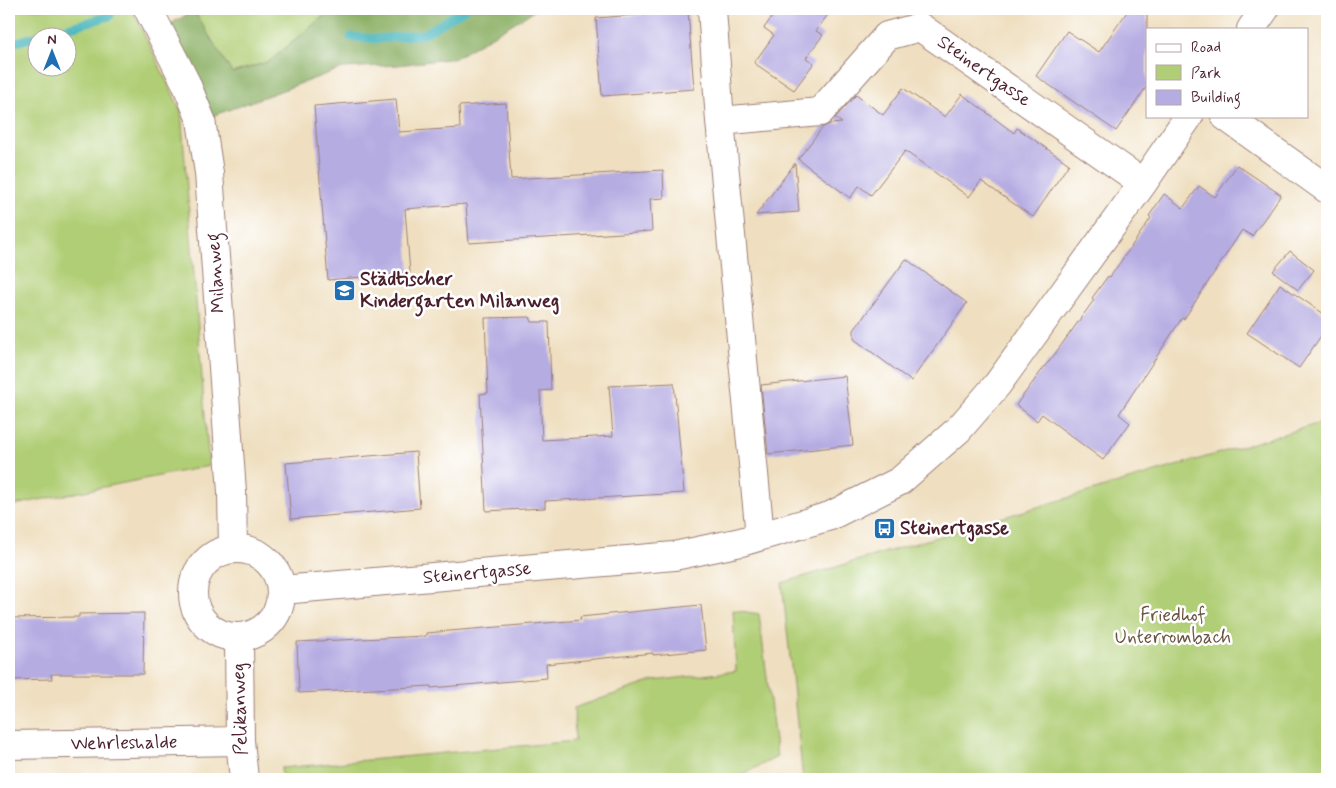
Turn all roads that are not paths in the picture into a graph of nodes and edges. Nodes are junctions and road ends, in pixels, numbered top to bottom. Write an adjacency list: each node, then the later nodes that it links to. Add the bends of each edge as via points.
1 (148, 9): 11 (street, Milanweg, via 201,120 209,173 232,492)
2 (712, 9): 7 (street)
3 (1265, 9): 4 (street)
4 (1252, 28)
5 (1188, 118): 8 (street, Steinertgasse)
6 (1228, 118): 9 (street)
7 (720, 121): 8 (street, Steinertgasse, via 820,112 887,36 920,27); 10 (street)
8 (1144, 183): 10 (street, Steinertgasse, via 997,385 958,430 900,481 830,516)
9 (1327, 189)
10 (760, 536): 12 (street, Steinertgasse, via 674,556)
11 (233, 549): 12 (street, via 261,555 272,564); 13 (street, via 220,552 199,570 193,597 196,611 204,623 214,631)
12 (282, 590): 13 (street, via 275,618 253,635)
13 (239, 638): 14 (street, Pelikanweg)
14 (240, 741): 15 (street, Wehrleshalde); 16 (street, Pelikanweg)
15 (9, 745)
16 (244, 779)

